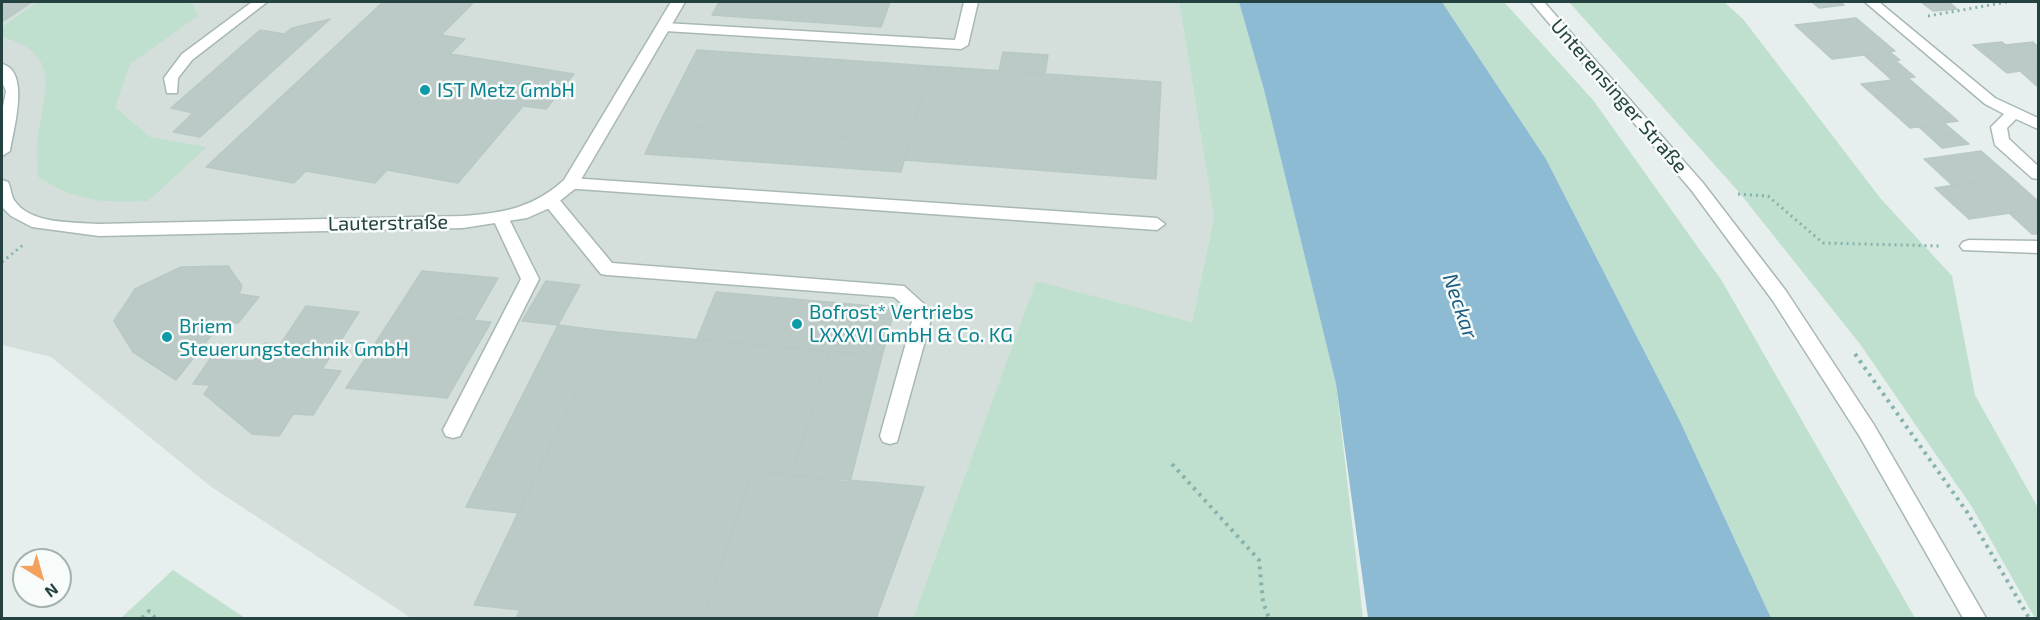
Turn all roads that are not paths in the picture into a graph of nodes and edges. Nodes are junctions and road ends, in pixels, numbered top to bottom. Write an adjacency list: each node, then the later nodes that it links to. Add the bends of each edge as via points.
1 (260, 2): 8 (street, via 187,57 171,78)
2 (678, 2): 6 (street, Lauterstraße)
3 (971, 2): 6 (street, via 961,45)
4 (1537, 2): 22 (street, Unterensinger Straße, via 1648,126 1784,302 1859,417)
5 (1871, 2): 9 (street, via 1965,83)
6 (665, 27): 13 (street, Lauterstraße)
7 (2, 68): 11 (street, via 13,91)
8 (172, 90)
9 (2013, 113): 10 (street); 12 (street, via 1999,127 2001,141)
10 (2038, 124)
11 (2, 151)
12 (2038, 174)
13 (570, 184): 15 (street, Lauterstraße); 17 (street)
14 (2, 186): 16 (street, Lauterstraße, via 8,204 26,217 46,225 99,230)
15 (552, 202): 16 (street, Lauterstraße, via 529,213); 21 (street, via 608,269 898,291 924,312)
16 (501, 219): 20 (street, via 530,279)
17 (1156, 224)
18 (1969, 246): 19 (street)
19 (2038, 247)
20 (453, 430)
21 (890, 436)
22 (1975, 618)

